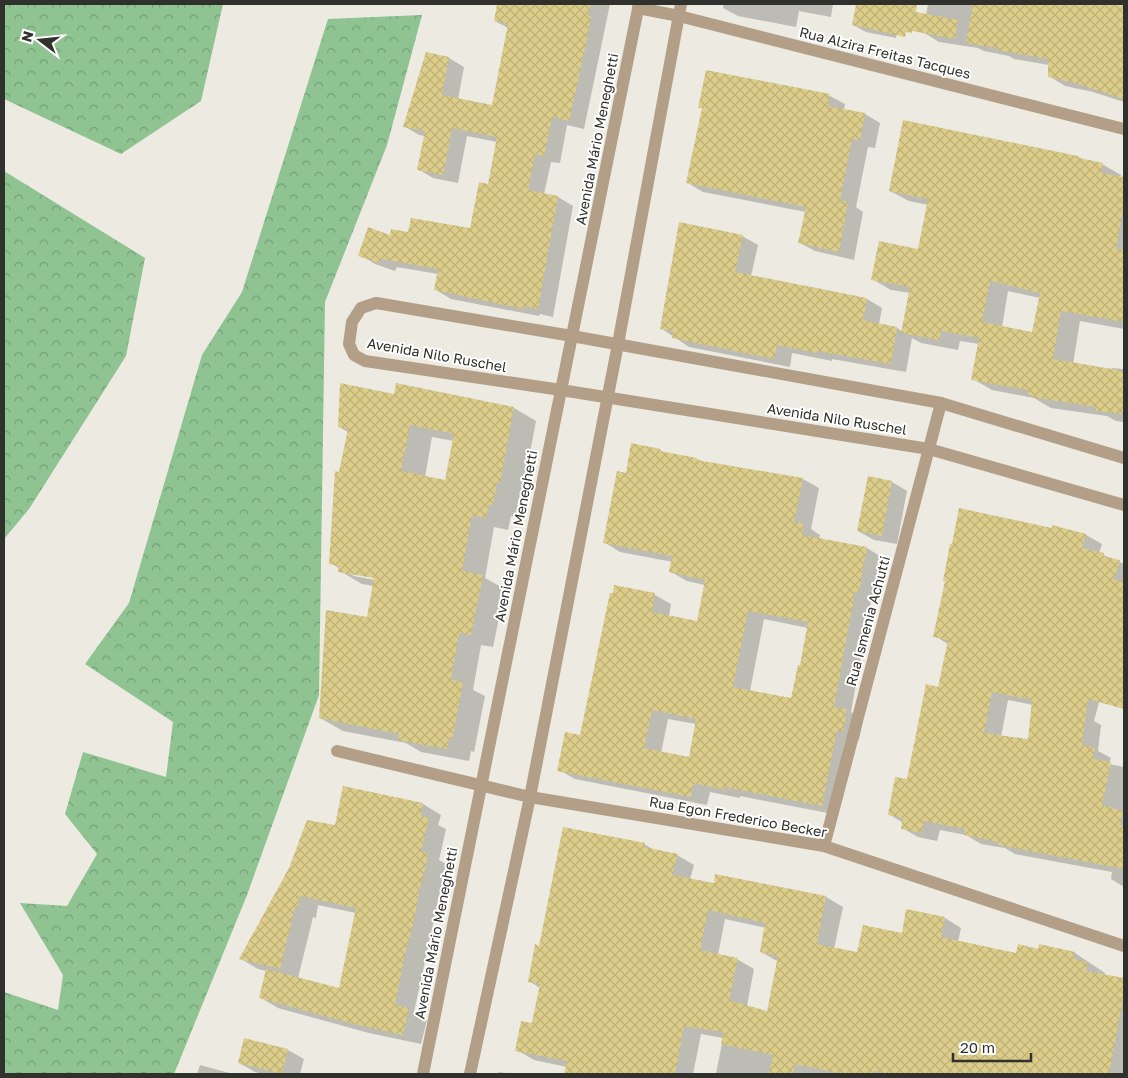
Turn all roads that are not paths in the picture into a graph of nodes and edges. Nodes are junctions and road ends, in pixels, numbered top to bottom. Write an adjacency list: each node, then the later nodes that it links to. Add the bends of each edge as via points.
1 (639, 6): 2 (street, Rua Alzira Freitas Tacques); 4 (street, Avenida Mário Meneghetti)
2 (680, 10): 3 (street, Rua Alzira Freitas Tacques); 5 (street)
3 (1124, 130)
4 (572, 336): 5 (street, Avenida Nilo Ruschel); 6 (street, Avenida Mário Meneghetti); 6 (street, Avenida Nilo Ruschel, via 376,303 361,308 352,322 349,344 354,354 365,361)
5 (618, 344): 7 (street); 8 (street, Avenida Nilo Ruschel)
6 (561, 390): 7 (street, Avenida Nilo Ruschel); 13 (street, Avenida Mário Meneghetti)
7 (607, 398): 9 (street, Avenida Nilo Ruschel); 14 (street)
8 (941, 403): 9 (street, Rua Ismenia Achutti); 10 (street, Avenida Nilo Ruschel)
9 (929, 449): 11 (street, Avenida Nilo Ruschel); 15 (street, Rua Ismenia Achutti)
10 (1124, 458)
11 (1124, 505)
12 (337, 751): 13 (street, Rua Egon Frederico Becker)
13 (481, 786): 14 (street, Rua Egon Frederico Becker); 17 (street, Avenida Mário Meneghetti)
14 (530, 797): 15 (street, Rua Egon Frederico Becker); 18 (street)
15 (824, 846): 16 (street, Rua Egon Frederico Becker)
16 (1124, 946)
17 (423, 1074)
18 (470, 1074)

